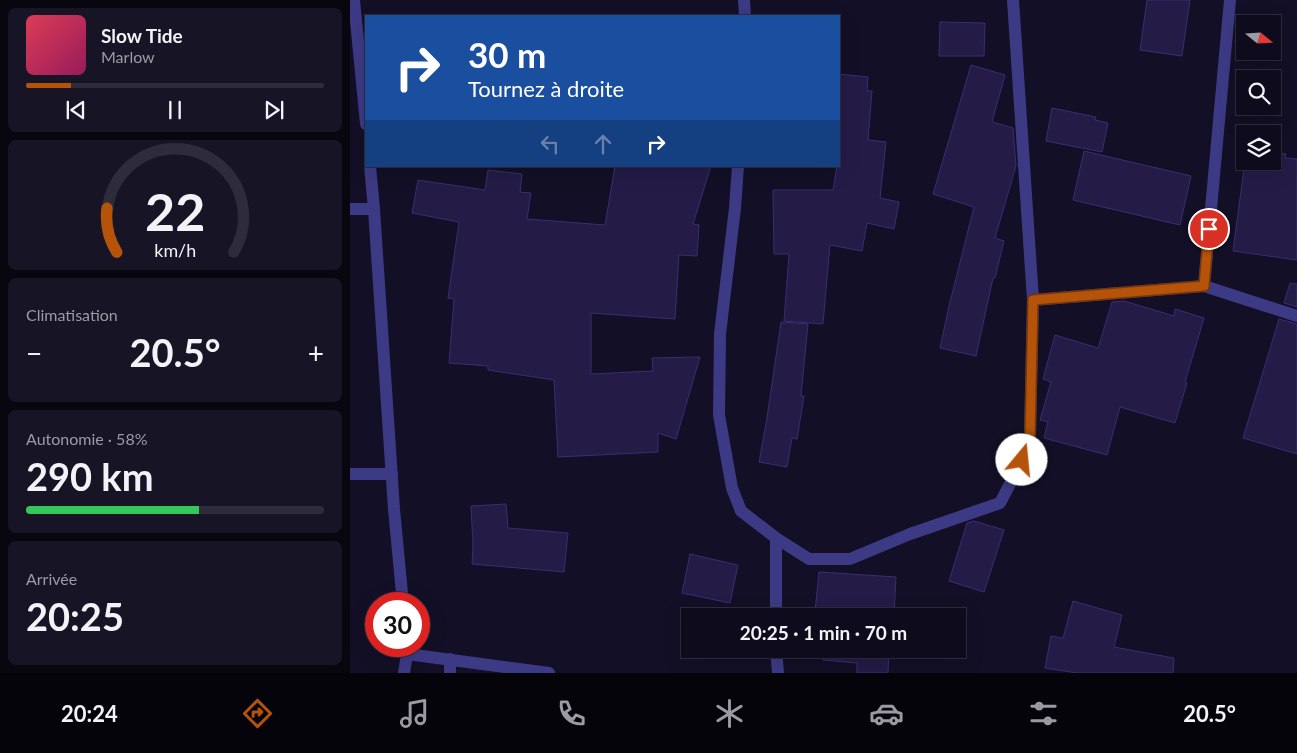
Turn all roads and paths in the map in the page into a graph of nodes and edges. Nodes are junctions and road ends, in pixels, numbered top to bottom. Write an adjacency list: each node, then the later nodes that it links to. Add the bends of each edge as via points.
1 (354, 0): 6 (street)
2 (744, 0): 5 (street)
3 (1013, 0): 12 (street)
4 (1230, 0): 11 (street)
5 (745, 15)
6 (365, 114)
7 (370, 167): 9 (street)
8 (738, 167): 16 (street, via 720,334 719,415 732,488 741,511)
9 (374, 208): 10 (street); 15 (street)
10 (350, 209)
11 (1204, 286): 12 (street); 13 (street)
12 (1033, 300): 16 (street, via 1030,435 1022,460 1000,503 850,559 809,559)
13 (1297, 316)
14 (350, 474): 15 (street)
15 (392, 474): 17 (street)
16 (776, 538): 18 (street)
17 (402, 592)
18 (776, 608)
19 (430, 655): 22 (street)
20 (406, 657): 23 (street)
21 (777, 658): 26 (street)
22 (450, 659): 24 (street); 25 (street)
23 (404, 673)
24 (450, 673)
25 (549, 673)
26 (778, 673)

